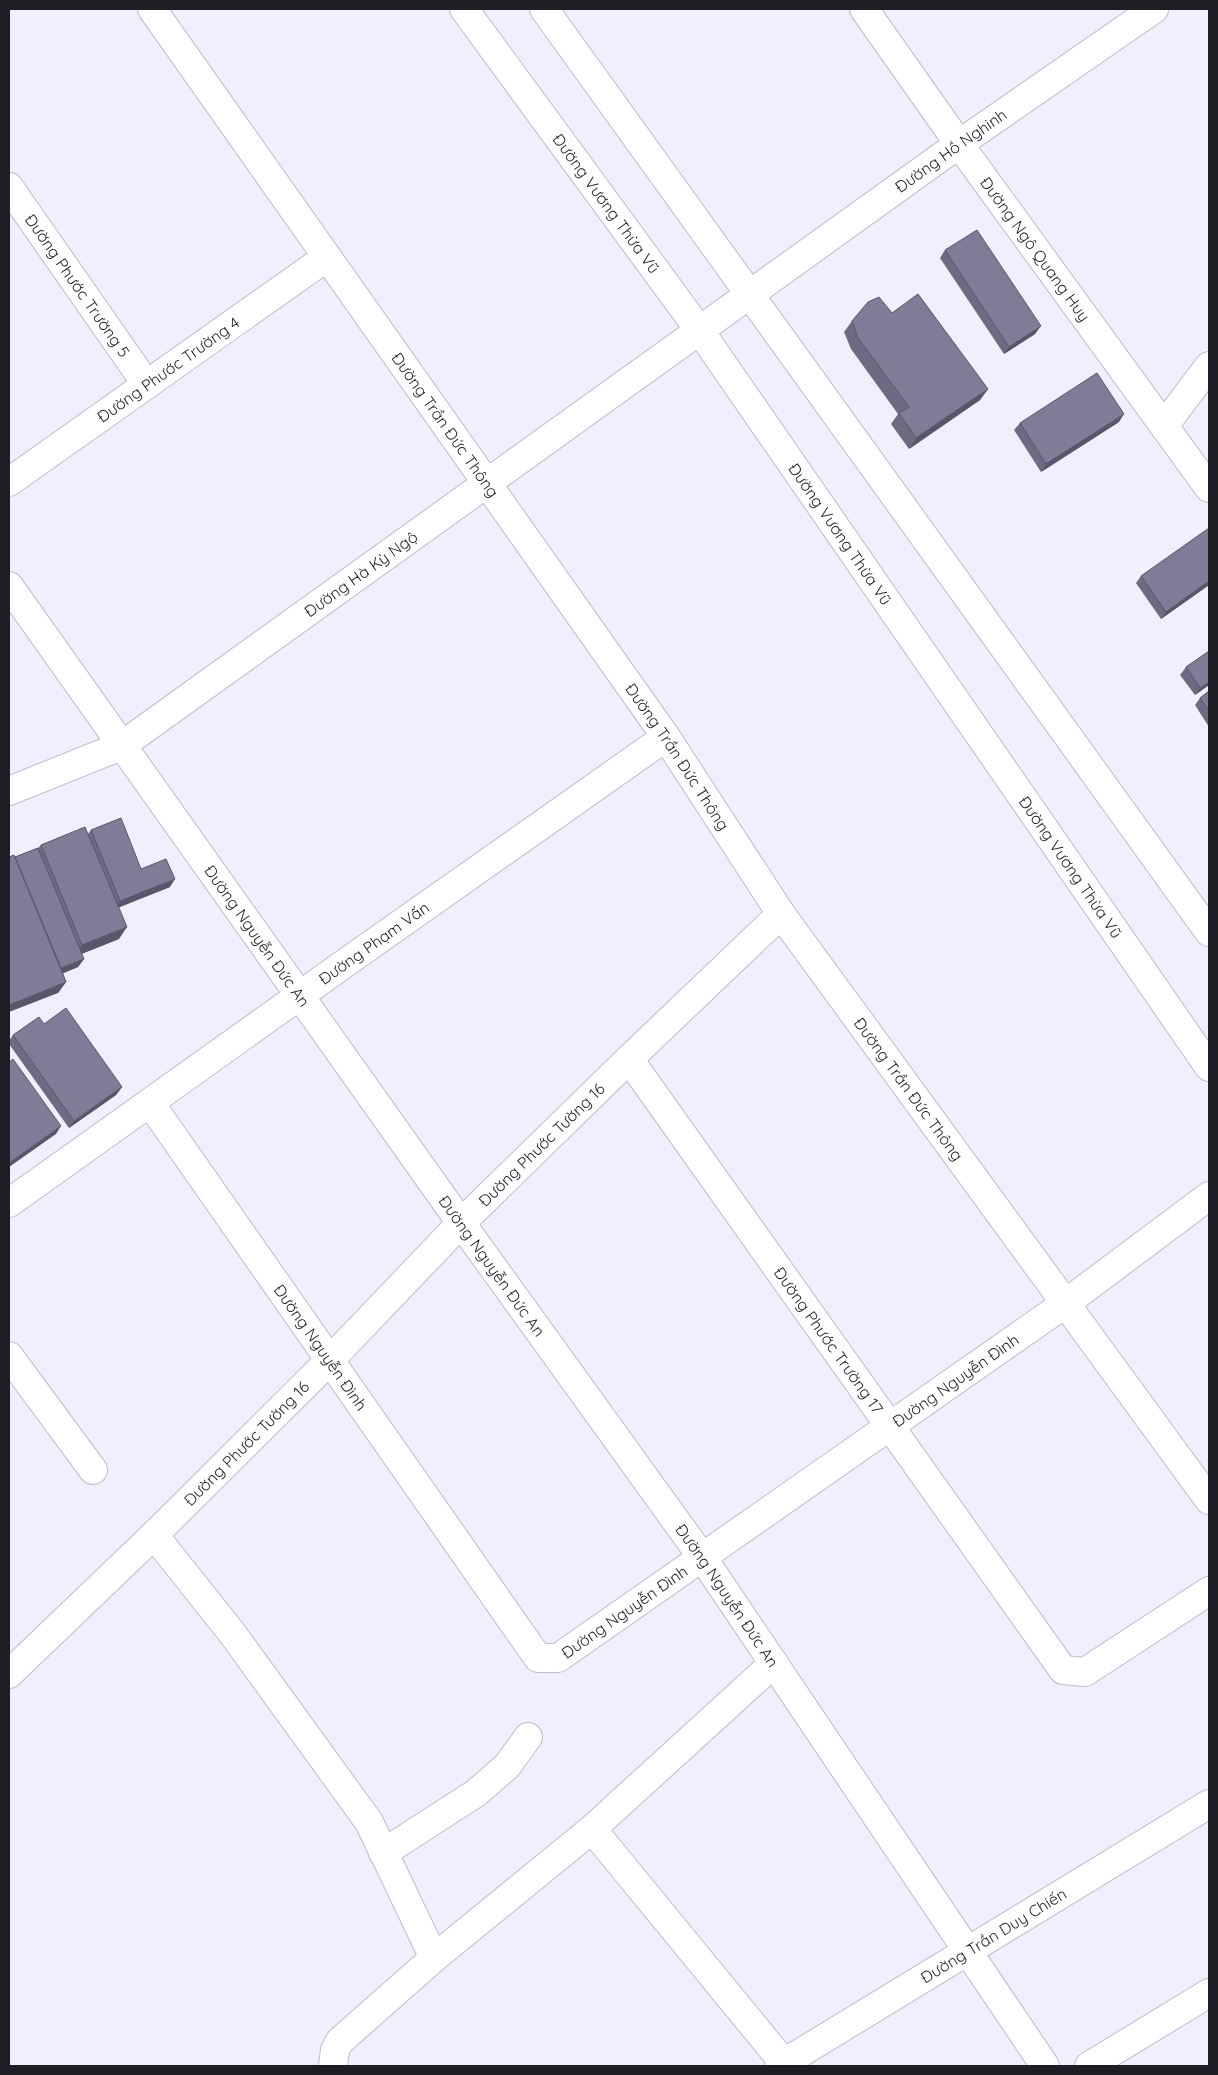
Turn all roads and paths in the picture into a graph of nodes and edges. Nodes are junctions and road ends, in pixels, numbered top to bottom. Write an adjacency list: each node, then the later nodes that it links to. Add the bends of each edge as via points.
1 (152, 9): 8 (street, Đường Trần Đức Thông)
2 (464, 9): 10 (street, Đường Vương Thừa Vũ)
3 (544, 9): 9 (street)
4 (864, 9): 6 (street, Đường Ngô Quang Huy)
5 (1154, 9): 6 (street, Đường Hồ Nghinh)
6 (959, 144): 9 (street, Đường Hồ Nghinh); 13 (street, Đường Ngô Quang Huy)
7 (9, 186): 12 (street, Đường Phước Trường 5)
8 (327, 257): 12 (street, Đường Phước Trường 4); 15 (street, Đường Trần Đức Thông)
9 (750, 295): 10 (street, Đường Hồ Nghinh); 22 (street)
10 (700, 331): 15 (street, Đường Hà Kỳ Ngộ); 25 (street, Đường Vương Thừa Vũ)
11 (1209, 366): 13 (street)
12 (146, 385): 14 (street, Đường Phước Trường 4)
13 (1164, 426): 16 (street, Đường Ngô Quang Huy)
14 (9, 482)
15 (487, 484): 18 (street, Đường Trần Đức Thông); 19 (street, Đường Hà Kỳ Ngộ)
16 (1209, 488)
17 (9, 586): 19 (street, Đường Nguyễn Đức An)
18 (666, 737): 21 (street, Đường Trần Đức Thông); 23 (street, Đường Phạm Vấn)
19 (121, 746): 20 (street, Đường Hà Kỳ Ngộ); 23 (street, Đường Nguyễn Đức An)
20 (9, 791)
21 (781, 914): 24 (street, Đường Phước Tường 16); 30 (street, Đường Trần Đức Thông)
22 (1209, 932)
23 (299, 995): 26 (street, Đường Phạm Vấn); 29 (street, Đường Nguyễn Đức An)
24 (629, 1059): 29 (street, Đường Phước Tường 16); 33 (street, Đường Phước Trường 17)
25 (1209, 1067)
26 (150, 1102): 28 (street, Đường Phạm Vấn); 32 (street, Đường Nguyễn Đình)
27 (1209, 1196): 30 (street, Đường Nguyễn Đình)
28 (9, 1204)
29 (460, 1223): 32 (street, Đường Phước Tường 16); 37 (street, Đường Nguyễn Đức An)
30 (1066, 1303): 33 (street, Đường Nguyễn Đình); 35 (street, Đường Trần Đức Thông)
31 (9, 1356): 34 (street)
32 (330, 1360): 36 (street, Đường Phước Tường 16); 37 (street, Đường Nguyễn Đình, via 538,1658 558,1658)
33 (889, 1427): 37 (street, Đường Nguyễn Đình); 38 (street, Đường Phước Trường 17, via 1063,1670 1084,1672)
34 (93, 1470)
35 (1209, 1500)
36 (154, 1535): 40 (street, Đường Phước Tường 16); 44 (street, via 232,1633 369,1822)
37 (702, 1557): 39 (street, Đường Nguyễn Đức An)
38 (1209, 1591)
39 (774, 1663): 43 (street); 45 (street, Đường Nguyễn Đức An)
40 (9, 1674)
41 (528, 1737): 44 (street, via 507,1766 476,1793)
42 (1209, 1804): 45 (street, Đường Trần Duy Chiến)
43 (592, 1829): 46 (street); 48 (street)
44 (383, 1853): 46 (street)
45 (967, 1950): 48 (street, Đường Trần Duy Chiến); 50 (street, Đường Nguyễn Đức An)
46 (434, 1958): 49 (street, via 340,2041)
47 (1209, 1992): 51 (street)
48 (781, 2065)
49 (333, 2066)
50 (1045, 2066)
51 (1089, 2066)

